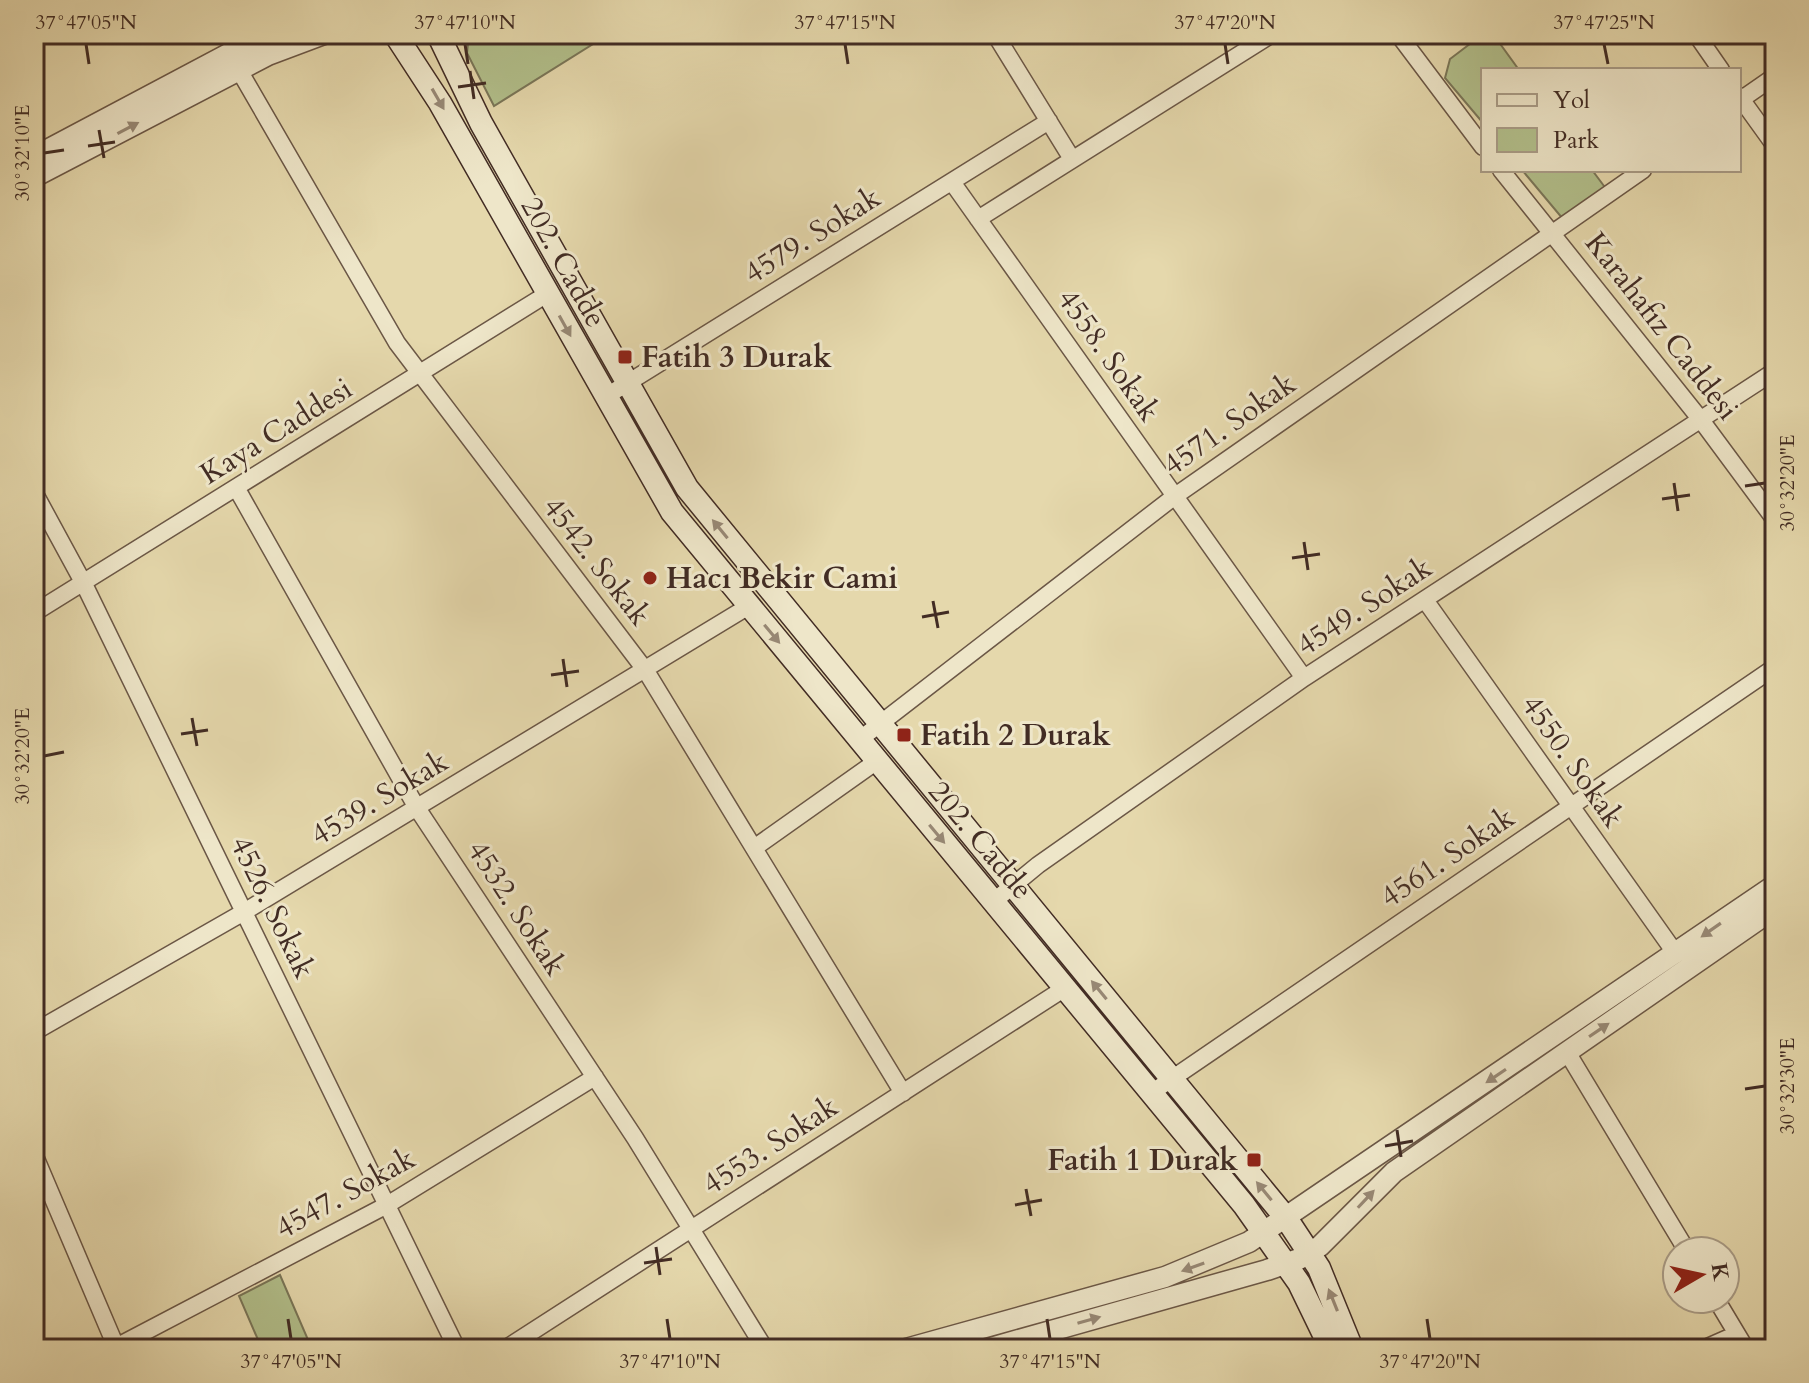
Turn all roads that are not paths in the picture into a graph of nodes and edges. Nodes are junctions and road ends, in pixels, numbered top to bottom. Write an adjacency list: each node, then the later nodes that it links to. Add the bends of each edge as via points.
1 (266, 34): 17 (street)
2 (324, 34): 10 (street)
3 (395, 34): 25 (main road, 202. Cadde, one-way to 25, via 440,103)
4 (438, 34): 28 (main road, 202. Cadde, via 469,102)
5 (995, 34): 14 (street)
6 (1272, 34): 18 (street)
7 (1398, 34): 15 (street)
8 (1696, 34): 9 (street)
9 (1720, 68)
10 (239, 70): 21 (street, one-way to 10); 27 (street, 4542. Sokak)
11 (1775, 76): 12 (street)
12 (1741, 98)
13 (1741, 100): 16 (street)
14 (1049, 121): 18 (street); 22 (street, 4579. Sokak)
15 (1481, 144)
16 (1775, 146)
17 (34, 157)
18 (1072, 159): 23 (street)
19 (1503, 172): 24 (street, Karahafız Caddesi)
20 (1640, 172): 24 (street, 4571. Sokak)
21 (34, 177)
22 (952, 182): 23 (street, 4558. Sokak); 28 (street, 4579. Sokak)
23 (978, 219): 33 (street, 4558. Sokak)
24 (1553, 234): 30 (street, Karahafız Caddesi); 33 (street, 4571. Sokak)
25 (547, 294): 27 (street, Kaya Caddesi); 29 (main road, 202. Cadde, one-way to 29)
26 (1775, 371): 30 (street, 4549. Sokak)
27 (418, 375): 31 (street, Kaya Caddesi); 40 (street, 4542. Sokak)
28 (627, 384): 29 (street, 4579. Sokak); 42 (main road, 202. Cadde, one-way to 28, via 699,504)
29 (605, 397): 37 (main road, 202. Cadde, via 672,512)
30 (1701, 420): 34 (street, Karahafız Caddesi); 36 (street, 4549. Sokak)
31 (237, 489): 35 (street, Kaya Caddesi); 46 (street, 4532. Sokak)
32 (34, 492): 35 (street, 4526. Sokak)
33 (1175, 496): 41 (street, 4558. Sokak); 42 (street, 4571. Sokak)
34 (1775, 520)
35 (84, 584): 38 (street, Kaya Caddesi); 52 (street, 4526. Sokak)
36 (1425, 600): 41 (street, 4549. Sokak); 45 (street, 4550. Sokak)
37 (749, 606): 40 (street, 4539. Sokak); 43 (main road, 202. Cadde, one-way to 43)
38 (34, 613)
39 (1775, 667): 45 (street, 4561. Sokak)
40 (646, 671): 46 (street, 4539. Sokak); 47 (street, 4542. Sokak)
41 (1304, 678): 48 (street, 4549. Sokak)
42 (879, 723): 43 (street, 4571. Sokak); 48 (main road, 202. Cadde)
43 (859, 740): 44 (main road, 202. Cadde)
44 (877, 761): 47 (street); 50 (main road, 202. Cadde, one-way to 50)
45 (1571, 806): 53 (street, 4550. Sokak); 58 (street, 4561. Sokak)
46 (417, 808): 52 (street, 4539. Sokak); 57 (street, 4532. Sokak)
47 (754, 848): 59 (street, 4542. Sokak)
48 (1013, 885): 50 (street, 4549. Sokak); 58 (main road, 202. Cadde, one-way to 48)
49 (1775, 885): 53 (street, one-way to 53)
50 (993, 902): 54 (main road, 202. Cadde)
51 (1775, 908): 56 (street, one-way to 51)
52 (244, 912): 55 (street, 4539. Sokak); 62 (street, 4526. Sokak)
53 (1676, 954): 63 (street, one-way to 63)
54 (1065, 988): 59 (street, 4553. Sokak); 60 (main road, 202. Cadde)
55 (34, 1032)
56 (1567, 1052): 66 (street); 67 (street, one-way to 56, via 1394,1172)
57 (595, 1077): 62 (street, 4547. Sokak); 64 (street, 4532. Sokak)
58 (1172, 1079): 60 (street, 4561. Sokak); 63 (main road, 202. Cadde, one-way to 58)
59 (903, 1093): 64 (street, 4553. Sokak)
60 (1151, 1093): 65 (main road, 202. Cadde)
61 (34, 1154): 71 (street)
62 (387, 1205): 71 (street, 4547. Sokak); 72 (street, 4526. Sokak)
63 (1286, 1218): 65 (street); 67 (main road, 202. Cadde)
64 (691, 1229): 73 (street, 4553. Sokak); 74 (street, 4532. Sokak)
65 (1266, 1232): 68 (main road, 202. Cadde); 75 (street, one-way to 75, via 1229,1253 1165,1277)
66 (1677, 1235)
67 (1311, 1253): 68 (street); 78 (main road, 202. Cadde, one-way to 67)
68 (1287, 1264): 76 (street, one-way to 68); 77 (main road, 202. Cadde)
69 (1726, 1315): 70 (street)
70 (1737, 1334): 79 (street); 80 (street)
71 (117, 1348)
72 (457, 1349)
73 (505, 1349)
74 (765, 1349)
75 (906, 1349)
76 (987, 1349)
77 (1331, 1349)
78 (1352, 1349)
79 (1703, 1349)
80 (1746, 1349)

